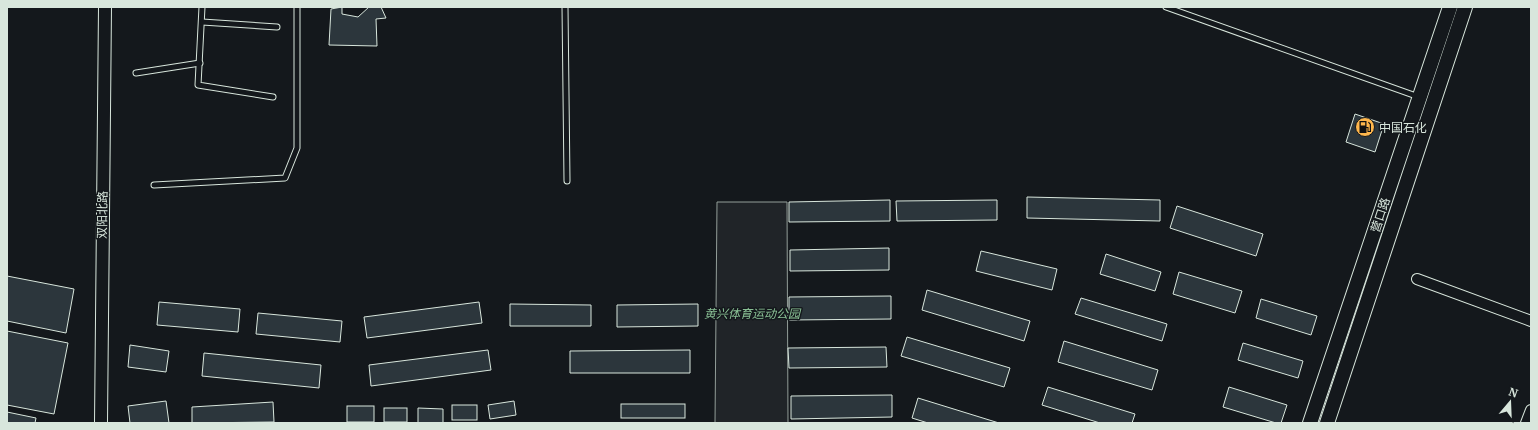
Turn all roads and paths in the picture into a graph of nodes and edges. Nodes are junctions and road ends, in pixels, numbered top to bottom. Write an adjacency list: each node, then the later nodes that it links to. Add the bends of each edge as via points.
1 (105, 7): 19 (street, 双阳北路)
2 (202, 7): 8 (lane)
3 (297, 7): 15 (lane, via 297,148 285,178)
4 (565, 7): 14 (lane)
5 (1166, 7): 13 (lane)
6 (1450, 7): 13 (main road, 营口路)
7 (1465, 7): 21 (main road, 营口路)
8 (202, 22): 9 (lane); 10 (lane)
9 (277, 27)
10 (200, 63): 11 (lane); 12 (lane, via 198,85)
11 (136, 73)
12 (273, 97)
13 (1419, 97): 20 (main road, 营口路)
14 (567, 181)
15 (154, 185)
16 (1417, 279): 17 (street)
17 (1531, 321)
18 (1531, 410): 22 (street)
19 (100, 423)
20 (1310, 423)
21 (1327, 423)
22 (1526, 423)

